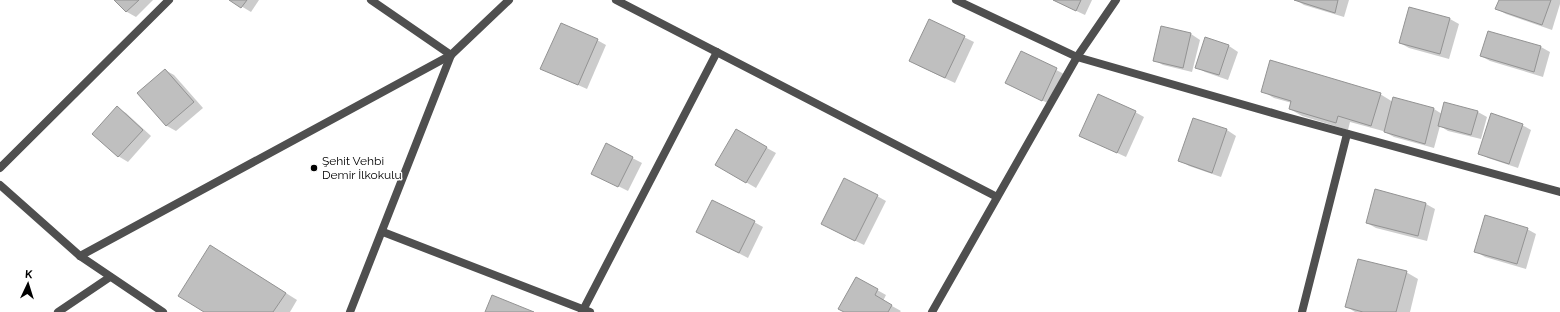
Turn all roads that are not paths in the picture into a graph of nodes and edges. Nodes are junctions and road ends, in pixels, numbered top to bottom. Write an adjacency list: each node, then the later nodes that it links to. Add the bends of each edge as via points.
1 (169, 0): 11 (street)
2 (371, 0): 8 (street)
3 (509, 0): 8 (street)
4 (616, 0): 7 (street)
5 (956, 0): 9 (street)
6 (1116, 0): 9 (street)
7 (717, 52): 14 (street); 18 (street)
8 (451, 55): 15 (street); 16 (street)
9 (1077, 57): 10 (street); 14 (street)
10 (1347, 134): 13 (street); 23 (street)
11 (0, 168)
12 (0, 185): 16 (street)
13 (1560, 192)
14 (997, 197): 22 (street)
15 (383, 232): 18 (street); 21 (street)
16 (80, 256): 17 (street)
17 (110, 276): 19 (street); 20 (street)
18 (585, 311)
19 (58, 312)
20 (164, 312)
21 (350, 312)
22 (932, 312)
23 (1302, 312)

